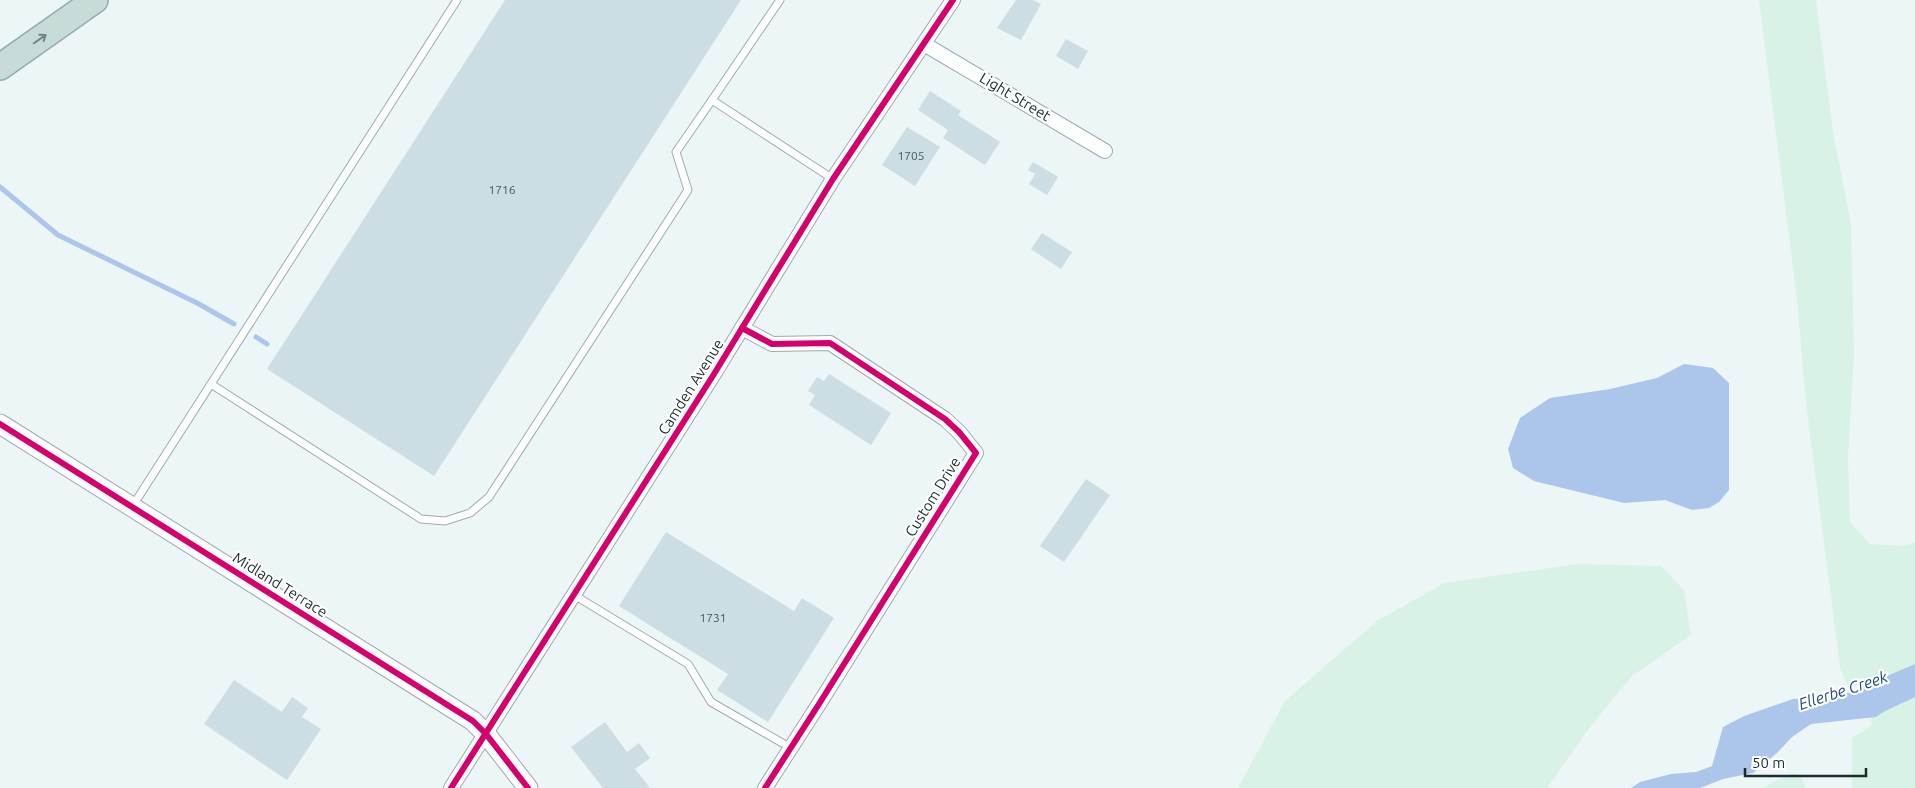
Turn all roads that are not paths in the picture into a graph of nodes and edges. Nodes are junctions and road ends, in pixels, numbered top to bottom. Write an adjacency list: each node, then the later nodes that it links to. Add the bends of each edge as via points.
1 (95, 0): 6 (highway, one-way to 1)
2 (457, 0): 11 (lane)
3 (780, 0): 7 (lane)
4 (952, 0): 5 (street, Camden Avenue)
5 (924, 44): 8 (street, Light Street); 9 (street, Camden Avenue)
6 (0, 67)
7 (712, 100): 9 (lane); 11 (lane, via 676,152 688,190 489,497 470,513 446,521 421,519)
8 (1104, 151)
9 (833, 179): 10 (street, Camden Avenue)
10 (742, 328): 14 (street, Camden Avenue); 16 (street, Custom Drive, via 772,344 830,343 944,420 976,453)
11 (211, 384): 13 (lane)
12 (0, 424): 13 (street, Midland Terrace)
13 (132, 507): 15 (street, Midland Terrace, via 433,695)
14 (574, 595): 15 (street, Camden Avenue); 16 (lane, via 688,664 711,702)
15 (486, 734): 17 (street, Camden Avenue); 18 (street, Midland Terrace)
16 (791, 748): 19 (street, Custom Drive)
17 (451, 788)
18 (528, 788)
19 (765, 788)

